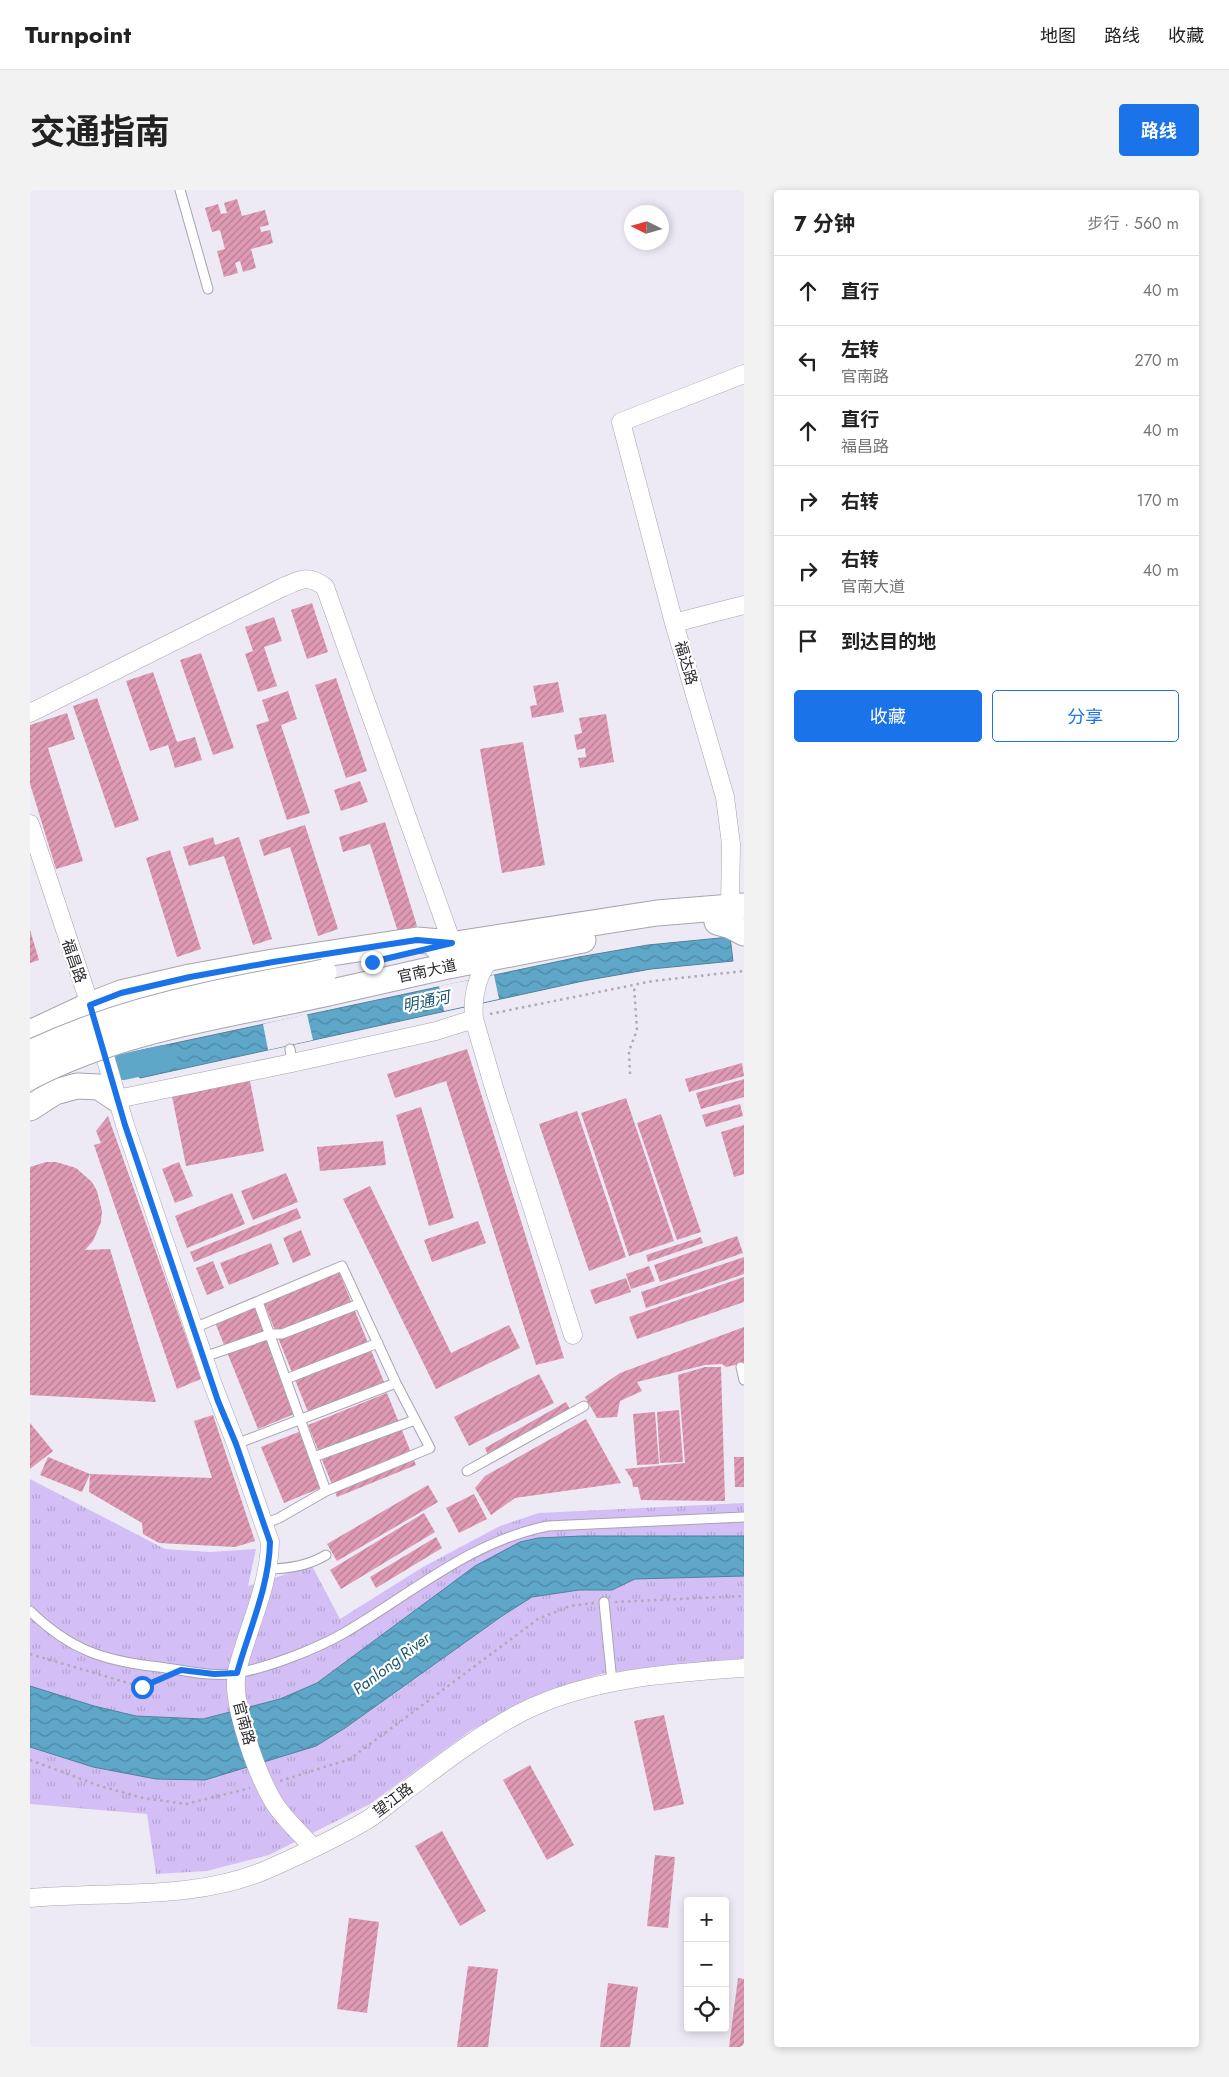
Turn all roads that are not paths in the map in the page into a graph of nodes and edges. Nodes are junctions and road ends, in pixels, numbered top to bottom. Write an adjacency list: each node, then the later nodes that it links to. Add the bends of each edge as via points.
1 (180, 190): 2 (lane)
2 (208, 289)
3 (744, 374): 5 (street, 福达路, via 621,422)
4 (744, 604): 5 (street)
5 (674, 623): 8 (street, 福达路, via 725,797)
6 (30, 713): 10 (street, via 283,587 303,579 315,579 325,587)
7 (30, 824): 13 (street, 福昌路)
8 (734, 914): 9 (main road, via 731,926); 10 (main road, 官南大道, via 657,913); 11 (main road, 官南大道, via 625,932)
9 (744, 933)
10 (452, 943): 12 (main road, 官南大道); 13 (main road, via 417,940 273,962 121,993)
11 (487, 965): 12 (main road, 官南大道); 14 (street)
12 (326, 982): 16 (main road, 官南大道, bridge, via 208,994 86,1029); 17 (main road, 官南大道, bridge, via 153,1030 93,1050)
13 (90, 1005): 15 (main road); 18 (street, 福昌路)
14 (473, 1013): 18 (street, via 436,1031 291,1056); 24 (street)
15 (30, 1032)
16 (30, 1053)
17 (30, 1077)
18 (117, 1099): 19 (main road, via 100,1087 76,1086 56,1092); 22 (street, 官南路)
19 (30, 1108)
20 (258, 1302): 21 (lane, via 342,1266); 22 (lane); 23 (lane)
21 (360, 1304): 23 (lane, via 282,1334); 25 (lane)
22 (194, 1328): 26 (street, 官南路)
23 (270, 1334): 26 (lane); 28 (lane)
24 (573, 1335)
25 (378, 1343): 28 (lane); 30 (lane)
26 (204, 1357): 34 (street, 官南路)
27 (741, 1368): 29 (lane)
28 (286, 1379): 32 (lane)
29 (744, 1380)
30 (396, 1383): 32 (lane); 33 (lane)
31 (584, 1406): 36 (lane)
32 (301, 1419): 34 (lane); 35 (lane)
33 (415, 1420): 35 (lane); 37 (lane, via 430,1448)
34 (236, 1444): 39 (street, 官南路)
35 (314, 1456): 37 (lane)
36 (466, 1471)
37 (326, 1492): 39 (lane)
38 (744, 1517): 45 (lane, via 575,1524 523,1531 462,1559 317,1647)
39 (264, 1524): 41 (street, 官南路, via 270,1542)
40 (326, 1555): 41 (lane, via 286,1570)
41 (267, 1569): 45 (street, 官南路)
42 (604, 1602): 46 (lane)
43 (30, 1611): 45 (lane, via 50,1630 85,1652 127,1664 214,1674)
44 (744, 1668): 46 (street, 望江路)
45 (237, 1673): 47 (street, 官南路, via 236,1700 261,1777 274,1802)
46 (612, 1682): 47 (street, 望江路, via 572,1692 522,1712 469,1744 367,1820)
47 (313, 1847): 48 (street, 望江路, via 265,1870 207,1887)
48 (30, 1898)

